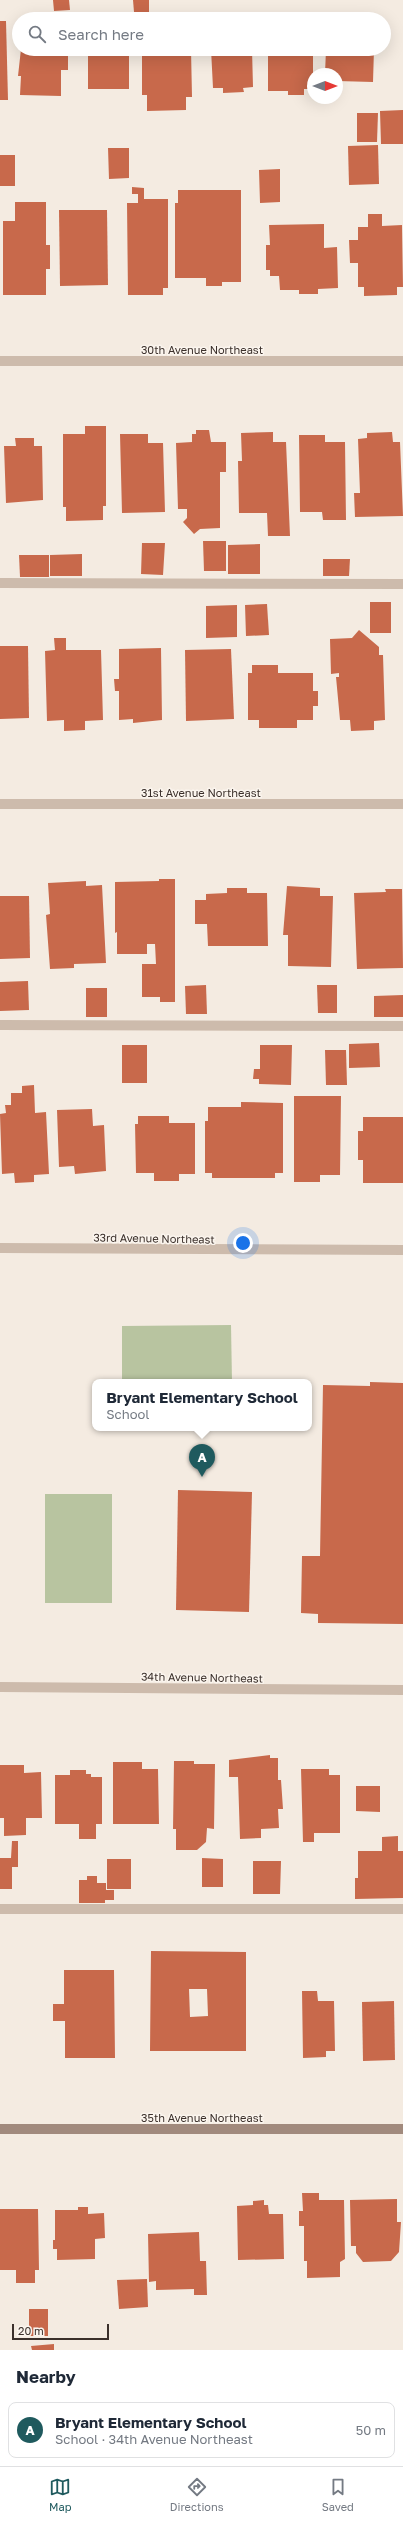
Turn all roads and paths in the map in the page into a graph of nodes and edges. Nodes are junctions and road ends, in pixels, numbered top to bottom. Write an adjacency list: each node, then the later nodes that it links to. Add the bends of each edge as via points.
1 (0, 361): 2 (street, 30th Avenue Northeast)
2 (403, 361)
3 (0, 583): 4 (street)
4 (403, 584)
5 (0, 804): 6 (street, 31st Avenue Northeast)
6 (403, 804)
7 (0, 1025): 8 (street)
8 (403, 1026)
9 (0, 1248): 10 (street, 33rd Avenue Northeast)
10 (403, 1250)
11 (0, 1687): 12 (street, 34th Avenue Northeast)
12 (403, 1690)
13 (0, 1909): 14 (street)
14 (403, 1910)
15 (0, 2129): 16 (main road, 35th Avenue Northeast)
16 (403, 2129)

